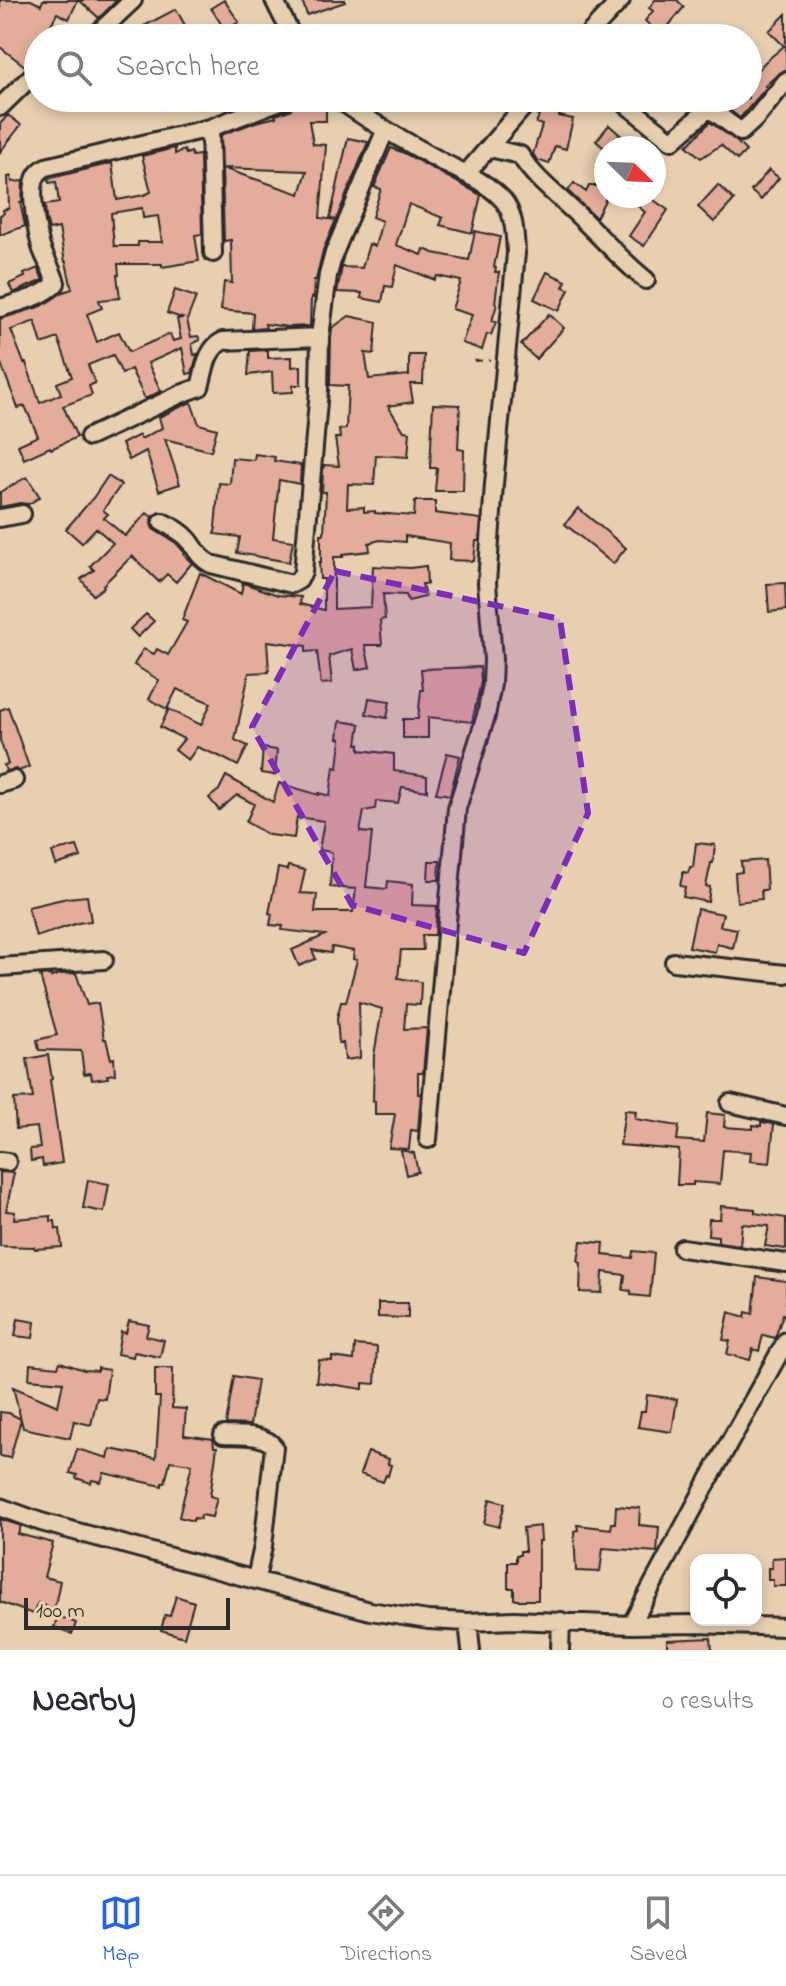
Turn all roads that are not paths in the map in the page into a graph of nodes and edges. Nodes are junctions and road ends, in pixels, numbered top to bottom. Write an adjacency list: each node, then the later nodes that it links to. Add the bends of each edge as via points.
1 (133, 0): 4 (street)
2 (274, 0): 5 (street)
3 (621, 0): 6 (street)
4 (108, 24)
5 (286, 24)
6 (598, 24)
7 (786, 81): 10 (street)
8 (24, 84): 9 (street)
9 (0, 107)
10 (762, 110)
11 (252, 112): 18 (street)
12 (357, 112): 19 (street)
13 (520, 112): 20 (street)
14 (636, 112): 15 (street, via 672,141)
15 (705, 112)
16 (714, 112): 17 (street, via 741,132)
17 (761, 112)
18 (210, 128): 22 (street); 24 (street, via 41,170 33,185 36,217 56,283)
19 (385, 131): 21 (street); 25 (street, via 334,253)
20 (490, 148): 21 (street); 23 (street, via 520,155)
21 (466, 174): 36 (street, via 504,201 515,230 516,253 487,583 492,684 457,808)
22 (213, 253)
23 (646, 280)
24 (0, 308)
25 (320, 337): 26 (street, via 223,341 209,354 200,387); 29 (street, via 312,484 299,580 292,584 211,564 202,560 188,538)
26 (89, 437)
27 (22, 514): 28 (street)
28 (0, 518)
29 (162, 522)
30 (104, 960): 32 (street)
31 (674, 962): 33 (street)
32 (0, 967)
33 (786, 974)
34 (730, 1103): 35 (street)
35 (786, 1116)
36 (428, 1139)
37 (682, 1248): 38 (street)
38 (786, 1263)
39 (786, 1341): 45 (street)
40 (223, 1435): 42 (street, via 264,1438 274,1447)
41 (0, 1507): 42 (street)
42 (256, 1579): 44 (street, via 370,1611)
43 (561, 1621): 44 (street); 45 (street); 48 (street)
44 (468, 1622): 47 (street)
45 (631, 1625): 46 (street)
46 (786, 1627)
47 (471, 1650)
48 (560, 1650)

